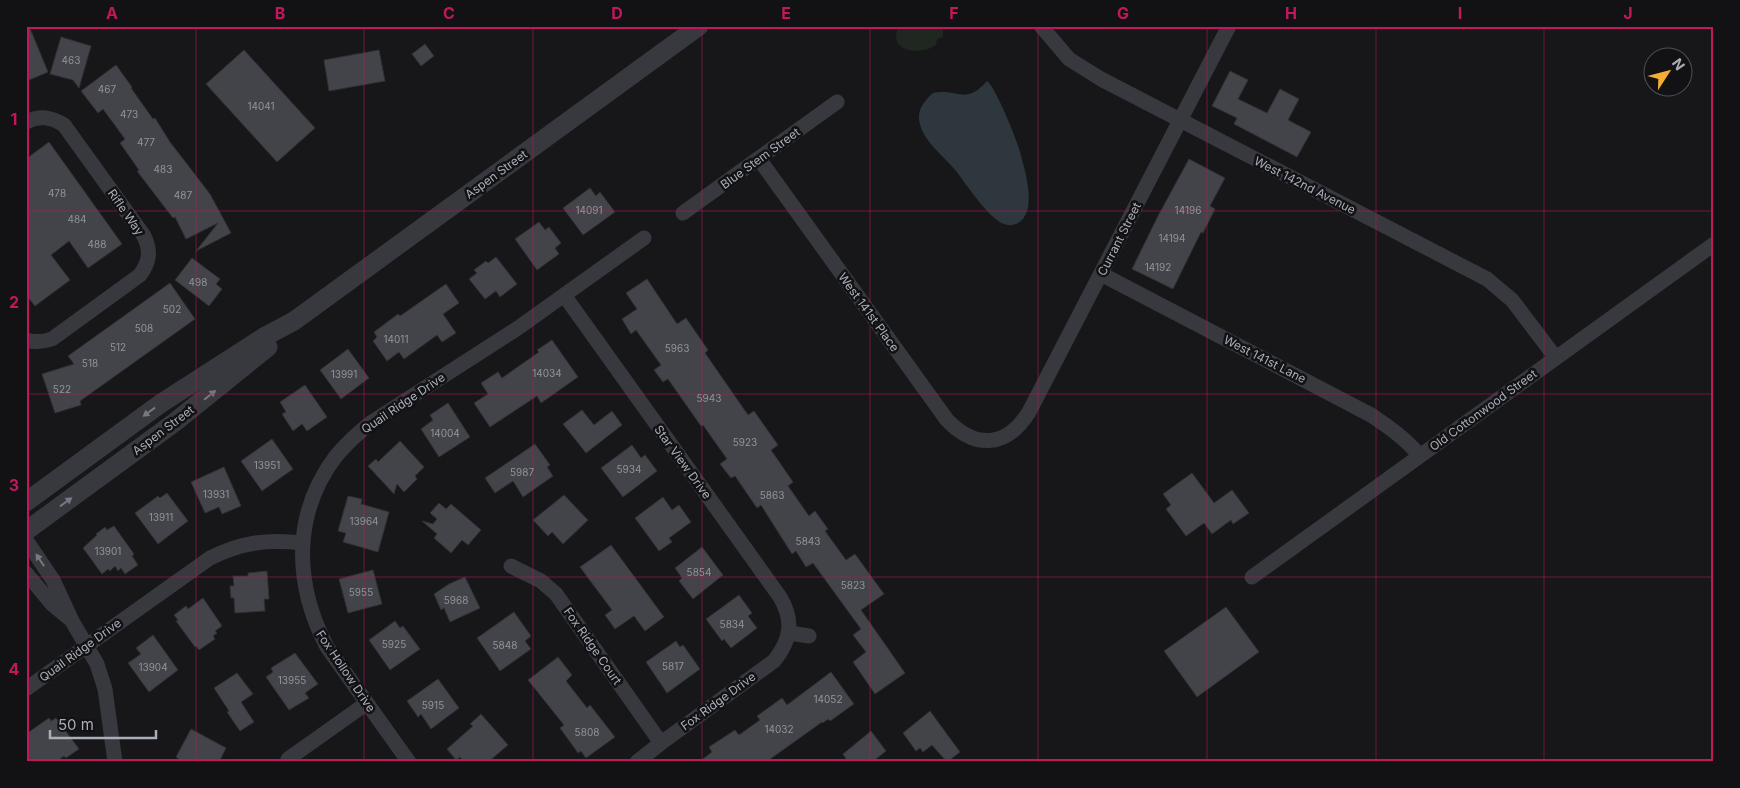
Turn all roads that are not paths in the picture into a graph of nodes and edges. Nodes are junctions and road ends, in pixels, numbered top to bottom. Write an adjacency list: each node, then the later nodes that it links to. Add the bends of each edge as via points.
1 (699, 26): 13 (street, Aspen Street)
2 (1041, 26): 5 (street, West 142nd Avenue, via 1059,49 1084,70)
3 (1229, 26): 5 (street, Currant Street)
4 (838, 102): 7 (street, Blue Stem Street)
5 (1180, 121): 11 (street, Currant Street); 15 (street, West 142nd Avenue, via 1487,279 1512,300)
6 (26, 122): 14 (street, Rifle Way, via 45,117 64,125 144,236 149,256 140,275 52,338 43,342)
7 (759, 159): 8 (street, Blue Stem Street); 16 (street, West 141st Place, via 947,420 969,438)
8 (683, 213)
9 (644, 238): 12 (street, Quail Ridge Drive)
10 (1714, 244): 15 (street, Old Cottonwood Street)
11 (1101, 274): 16 (street, Currant Street, via 1023,422 1007,436); 17 (street, West 141st Lane, via 1371,415)
12 (564, 295): 21 (street, Quail Ridge Drive, via 372,422 352,439 336,456 314,497); 26 (street, Star View Drive, via 780,597 786,607)
13 (294, 322): 18 (street, Aspen Street, one-way to 18, via 264,337 160,404); 19 (street, Aspen Street, one-way to 13, via 175,422 271,345)
14 (26, 340)
15 (1556, 358): 17 (street, Old Cottonwood Street)
16 (995, 440)
17 (1420, 456): 24 (street, Old Cottonwood Street)
18 (26, 502)
19 (26, 531)
20 (26, 540): 25 (street, one-way to 20, via 53,580)
21 (303, 543): 28 (street, Quail Ridge Drive, via 266,541 228,549 210,558); 30 (street, Fox Hollow Drive, via 304,584 316,626)
22 (511, 566): 31 (street, Fox Ridge Court, via 541,581 556,594)
23 (26, 573): 25 (street, via 52,604)
24 (1252, 577)
25 (72, 621): 28 (street)
26 (789, 634): 27 (street); 31 (street, Fox Ridge Drive, via 782,652 774,661)
27 (809, 636)
28 (87, 645): 29 (street, Quail Ridge Drive); 33 (street, via 103,682)
29 (26, 689)
30 (366, 703): 32 (street); 34 (street, Fox Hollow Drive)
31 (661, 742): 35 (street, Fox Ridge Drive)
32 (288, 759)
33 (115, 762)
34 (409, 762)
35 (637, 762)

